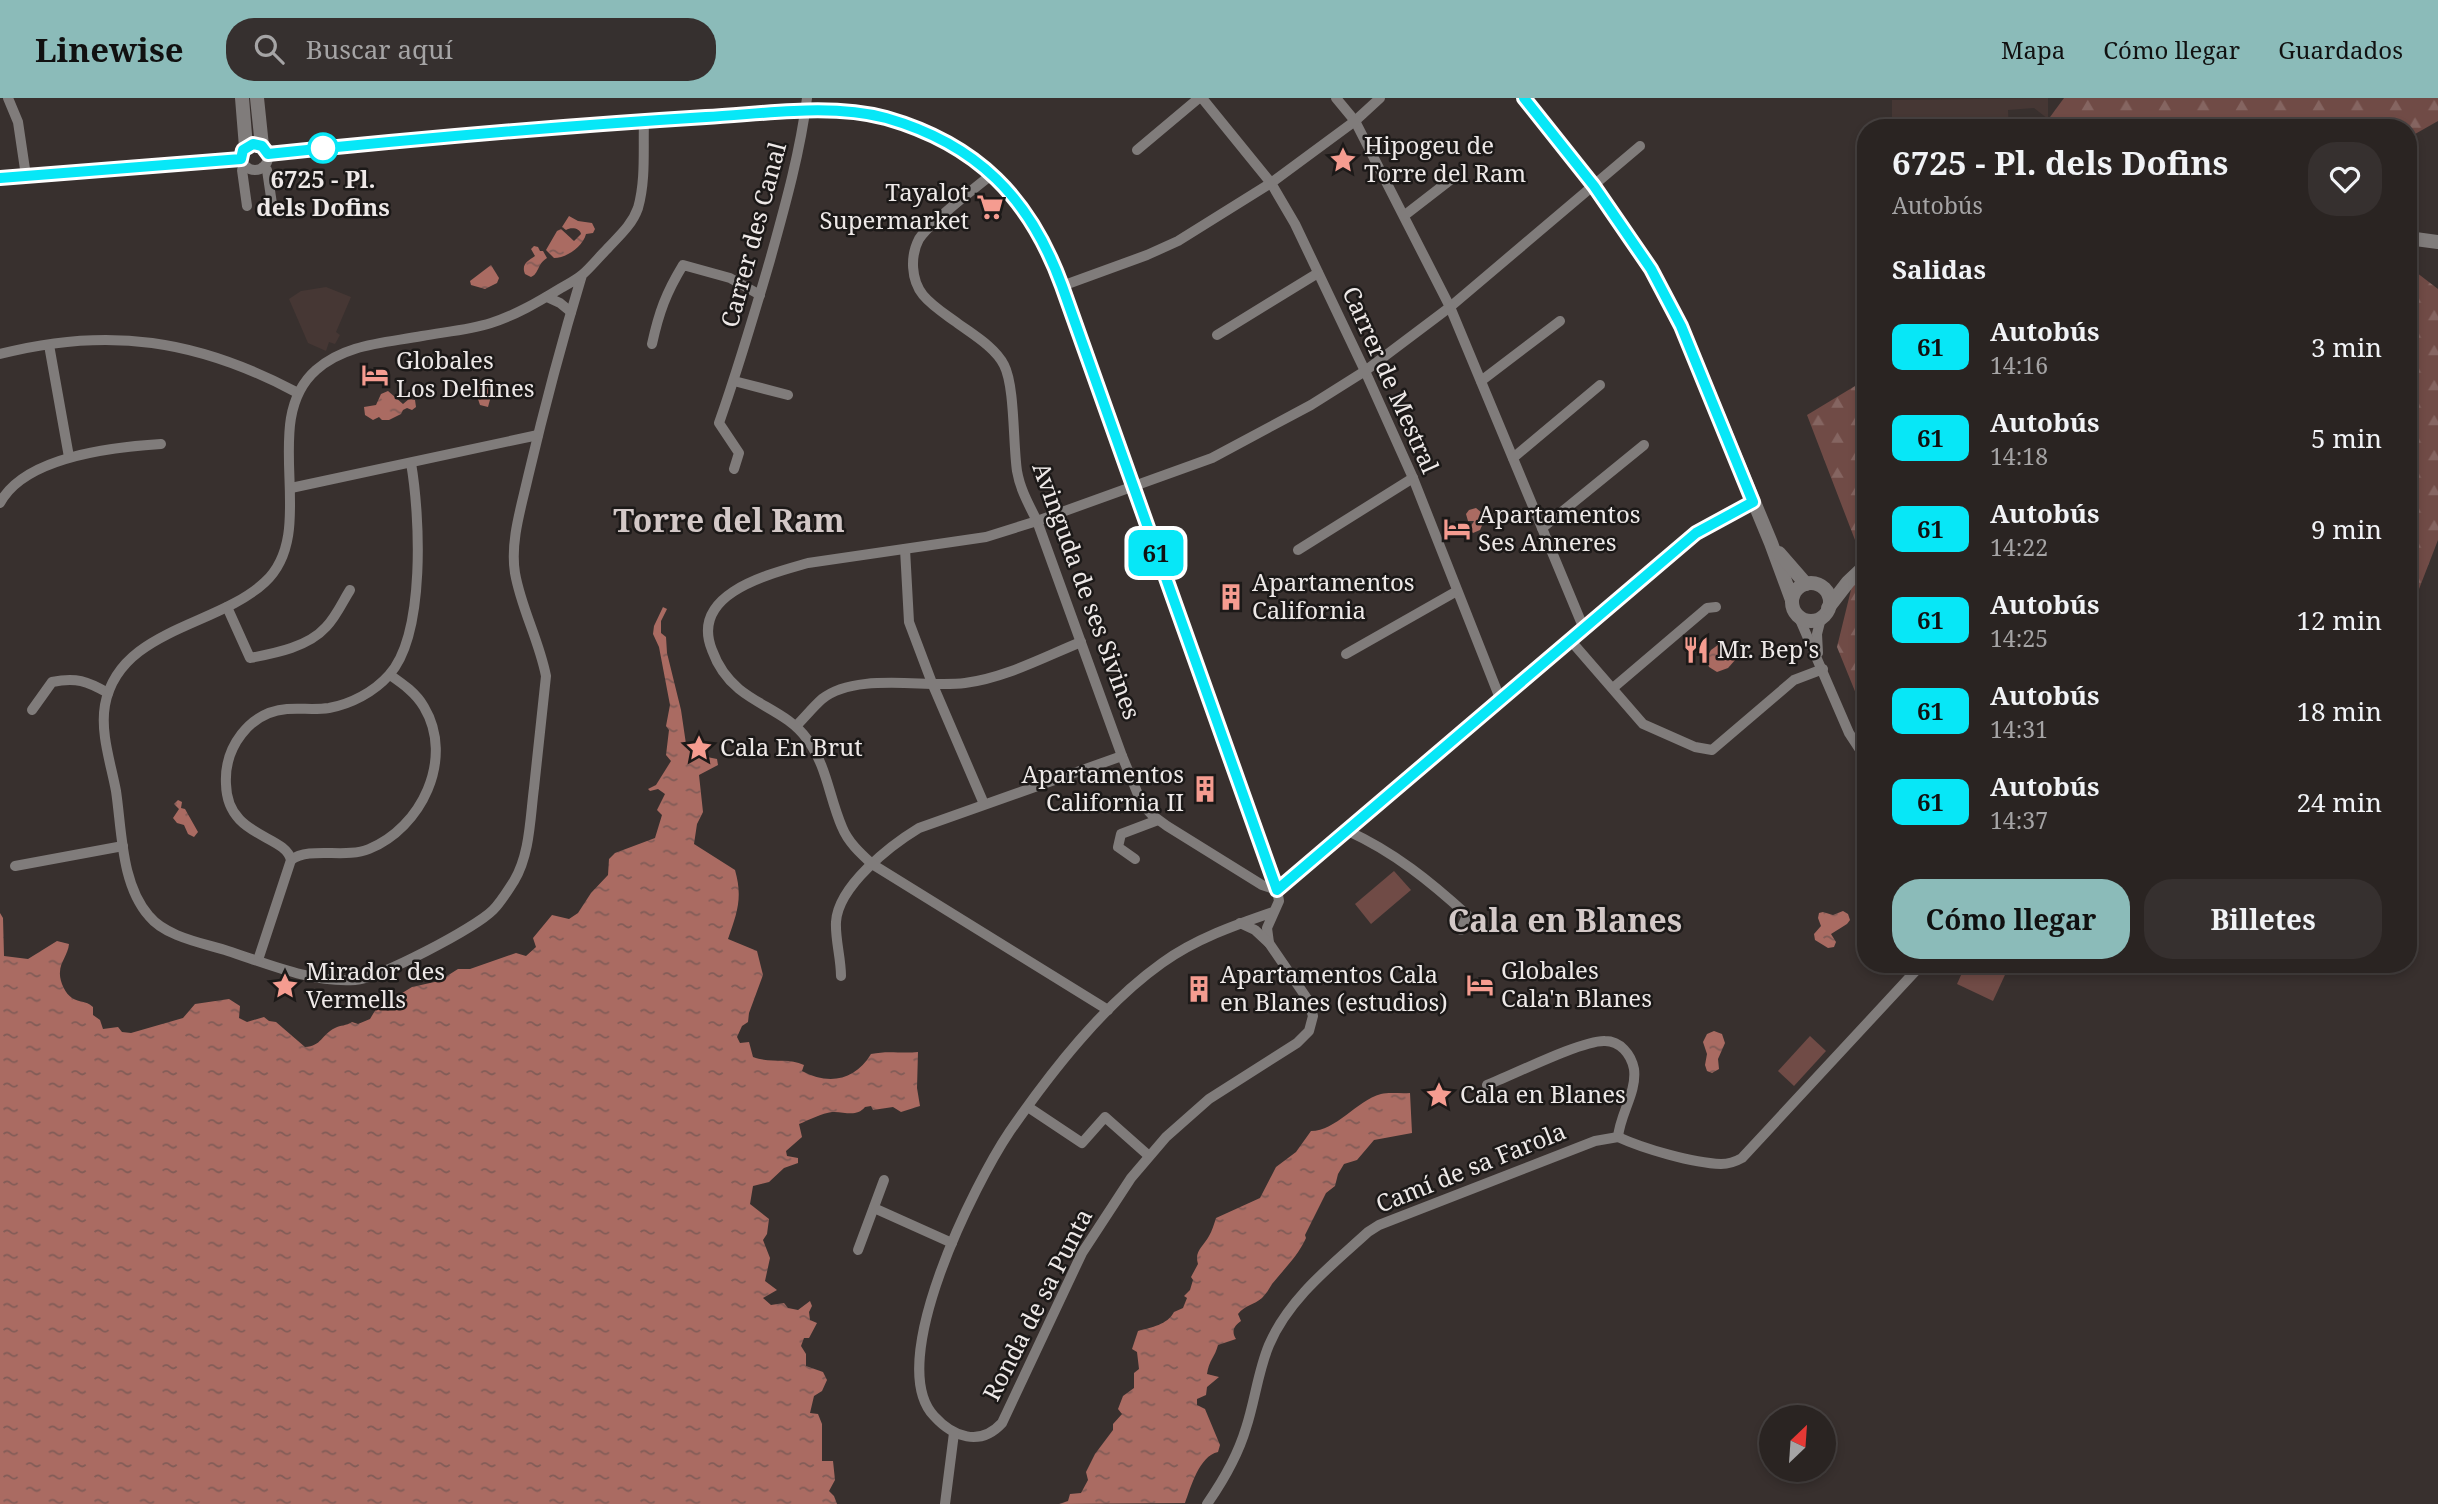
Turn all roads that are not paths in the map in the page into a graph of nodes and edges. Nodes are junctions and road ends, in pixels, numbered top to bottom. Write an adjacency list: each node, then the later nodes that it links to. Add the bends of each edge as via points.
1 (8, 98): 19 (street, via 18,122)
2 (242, 98): 15 (street)
3 (257, 98): 13 (street)
4 (807, 98): 9 (street, Carrer des Canal)
5 (1200, 98): 14 (street); 21 (street, Carrer de Mestral)
6 (1336, 98): 11 (street)
7 (1380, 98): 11 (street)
8 (1524, 98): 22 (street)
9 (806, 112): 10 (street); 17 (street, via 859,113 899,122 952,145); 31 (street, Carrer des Canal)
10 (644, 121): 13 (street); 29 (street, via 637,211)
11 (1355, 121): 21 (street); 25 (street)
12 (1640, 146): 22 (street)
13 (265, 150): 15 (street, via 253,144); 16 (street)
14 (1137, 150)
15 (245, 158): 16 (street, via 255,170); 19 (street); 24 (street)
16 (264, 167): 23 (street)
17 (991, 174): 30 (street, via 1031,220); 58 (street, Avinguda de ses Sivines, via 920,239 913,276 921,293 983,341 1004,364 1017,474)
18 (1458, 174): 25 (street)
19 (26, 176): 20 (street)
20 (0, 178)
21 (1271, 183): 28 (street, Carrer de Mestral); 30 (street, via 1178,241)
22 (1594, 186): 33 (street); 56 (street, via 1651,269 1681,326)
23 (272, 204)
24 (247, 206)
25 (1405, 215): 33 (street)
26 (2417, 239): 27 (street)
27 (2438, 242)
28 (1318, 273): 36 (street); 40 (street, Carrer de Mestral)
29 (582, 275): 32 (street); 34 (street)
30 (1062, 286): 54 (street)
31 (760, 295): 37 (street, via 730,278 683,265 659,311); 41 (street, Carrer des Canal)
32 (547, 297): 34 (street); 44 (street, via 488,324 348,350 314,371)
33 (1450, 307): 40 (street); 42 (street)
34 (571, 312): 46 (street)
35 (1560, 321): 42 (street)
36 (1217, 335)
37 (652, 344)
38 (49, 345): 39 (street); 44 (street, via 120,338 184,348 236,363); 49 (street)
39 (0, 354)
40 (1365, 372): 53 (street, Carrer de Mestral); 54 (street, via 1212,458)
41 (734, 381): 45 (street); 52 (street, Carrer des Canal, via 719,423 739,453)
42 (1481, 381): 50 (street)
43 (1600, 385): 50 (street)
44 (296, 393): 55 (street, via 289,430)
45 (789, 395)
46 (538, 435): 51 (street); 100 (street, via 514,545 515,572 546,676 529,829 515,879 494,909 470,928 359,980 311,976)
47 (161, 444): 49 (street)
48 (1644, 446): 59 (street)
49 (69, 457): 57 (street, via 22,480)
50 (1513, 458): 59 (street)
51 (411, 463): 55 (street); 78 (street, via 418,539 413,618 408,642)
52 (734, 469)
53 (1413, 478): 62 (street); 67 (street, Carrer de Mestral)
54 (1132, 487): 58 (street); 95 (street)
55 (291, 488): 69 (street, via 288,529 276,570 245,598)
56 (1753, 502): 60 (street); 73 (street, via 1696,533)
57 (0, 503)
58 (1037, 521): 61 (street, via 986,537); 75 (street, Avinguda de ses Sivines)
59 (1542, 528): 73 (street)
60 (1771, 543): 65 (street, via 1796,575); 68 (street)
61 (905, 550): 79 (street, via 909,622); 84 (street, via 781,571 730,592 714,608 709,639 722,669 736,687)
62 (1298, 550)
63 (1857, 571): 65 (street, via 1830,584)
64 (1857, 574): 71 (street)
65 (1811, 584): 68 (street, via 1797,588); 71 (street, via 1827,592)
66 (350, 590): 69 (street, via 326,628 283,652 250,658)
67 (1457, 591): 76 (street); 82 (street, Carrer de Mestral)
68 (1792, 600): 72 (street)
69 (227, 607): 81 (street, via 153,642 118,674)
70 (1716, 607): 80 (street, via 1707,608)
71 (1825, 612): 72 (street, via 1806,620); 77 (street, via 1817,634)
72 (1798, 615): 77 (street)
73 (1584, 629): 74 (street)
74 (1571, 640): 80 (street); 82 (street)
75 (1081, 642): 79 (street, via 996,676); 86 (street, Avinguda de ses Sivines)
76 (1346, 654)
77 (1820, 664): 80 (street, via 1794,680 1712,750 1643,724); 85 (street)
78 (390, 675): 91 (street, via 413,692 430,722 436,757 423,801 405,825 369,849); 91 (street, via 346,704 268,714 246,728 233,746 225,785 232,809 251,830 283,847)
79 (932, 683): 84 (street, via 845,688 823,698); 87 (street)
80 (1613, 688)
81 (108, 693): 83 (street, via 69,678 52,682); 90 (street, via 105,739)
82 (1501, 701): 89 (street)
83 (32, 710)
84 (796, 726): 93 (street, via 821,761 842,829)
85 (1857, 745)
86 (1122, 756): 87 (street); 88 (street, Avinguda de ses Sivines, via 1142,804)
87 (984, 804): 93 (street, via 919,828)
88 (1158, 820): 92 (street, via 1121,834 1118,847); 95 (street, Avinguda de ses Sivines)
89 (1348, 831): 95 (street); 98 (street, via 1388,851 1430,881 1467,915)
90 (123, 846): 94 (street); 100 (street, via 139,902 151,920 170,931)
91 (290, 857): 100 (street)
92 (1135, 859)
93 (872, 864): 102 (street, via 844,896 838,911 835,923); 103 (street)
94 (15, 866)
95 (1277, 890): 96 (street, via 1279,901)
96 (1273, 912): 97 (street); 99 (street, via 1267,928)
97 (1240, 923): 99 (street, Ronda de sa Punta); 103 (street, via 1162,963)
98 (1461, 930)
99 (1269, 943): 107 (street, Ronda de sa Punta, via 1308,1000 1313,1016 1308,1031 1297,1044 1209,1099)
100 (258, 960)
101 (1914, 973): 106 (street, via 1742,1158 1731,1164 1706,1162)
102 (841, 976)
103 (1108, 1010): 105 (street)
104 (1488, 1085): 106 (street, via 1590,1042 1611,1042 1631,1057 1634,1071)
105 (1028, 1107): 107 (street, via 1082,1143 1105,1117); 110 (street, via 991,1163)
106 (1618, 1137): 114 (street, Camí de sa Farola, via 1595,1141 1368,1232 1306,1290 1285,1317 1269,1345 1246,1431)
107 (1149, 1156): 112 (street, Ronda de sa Punta, via 1082,1253 1002,1423 993,1433 981,1436)
108 (884, 1180): 109 (street)
109 (874, 1208): 110 (street); 111 (street)
110 (952, 1243): 112 (street, via 926,1318 918,1371 929,1412)
111 (858, 1250)
112 (954, 1433): 113 (street)
113 (945, 1504)
114 (1206, 1504)

